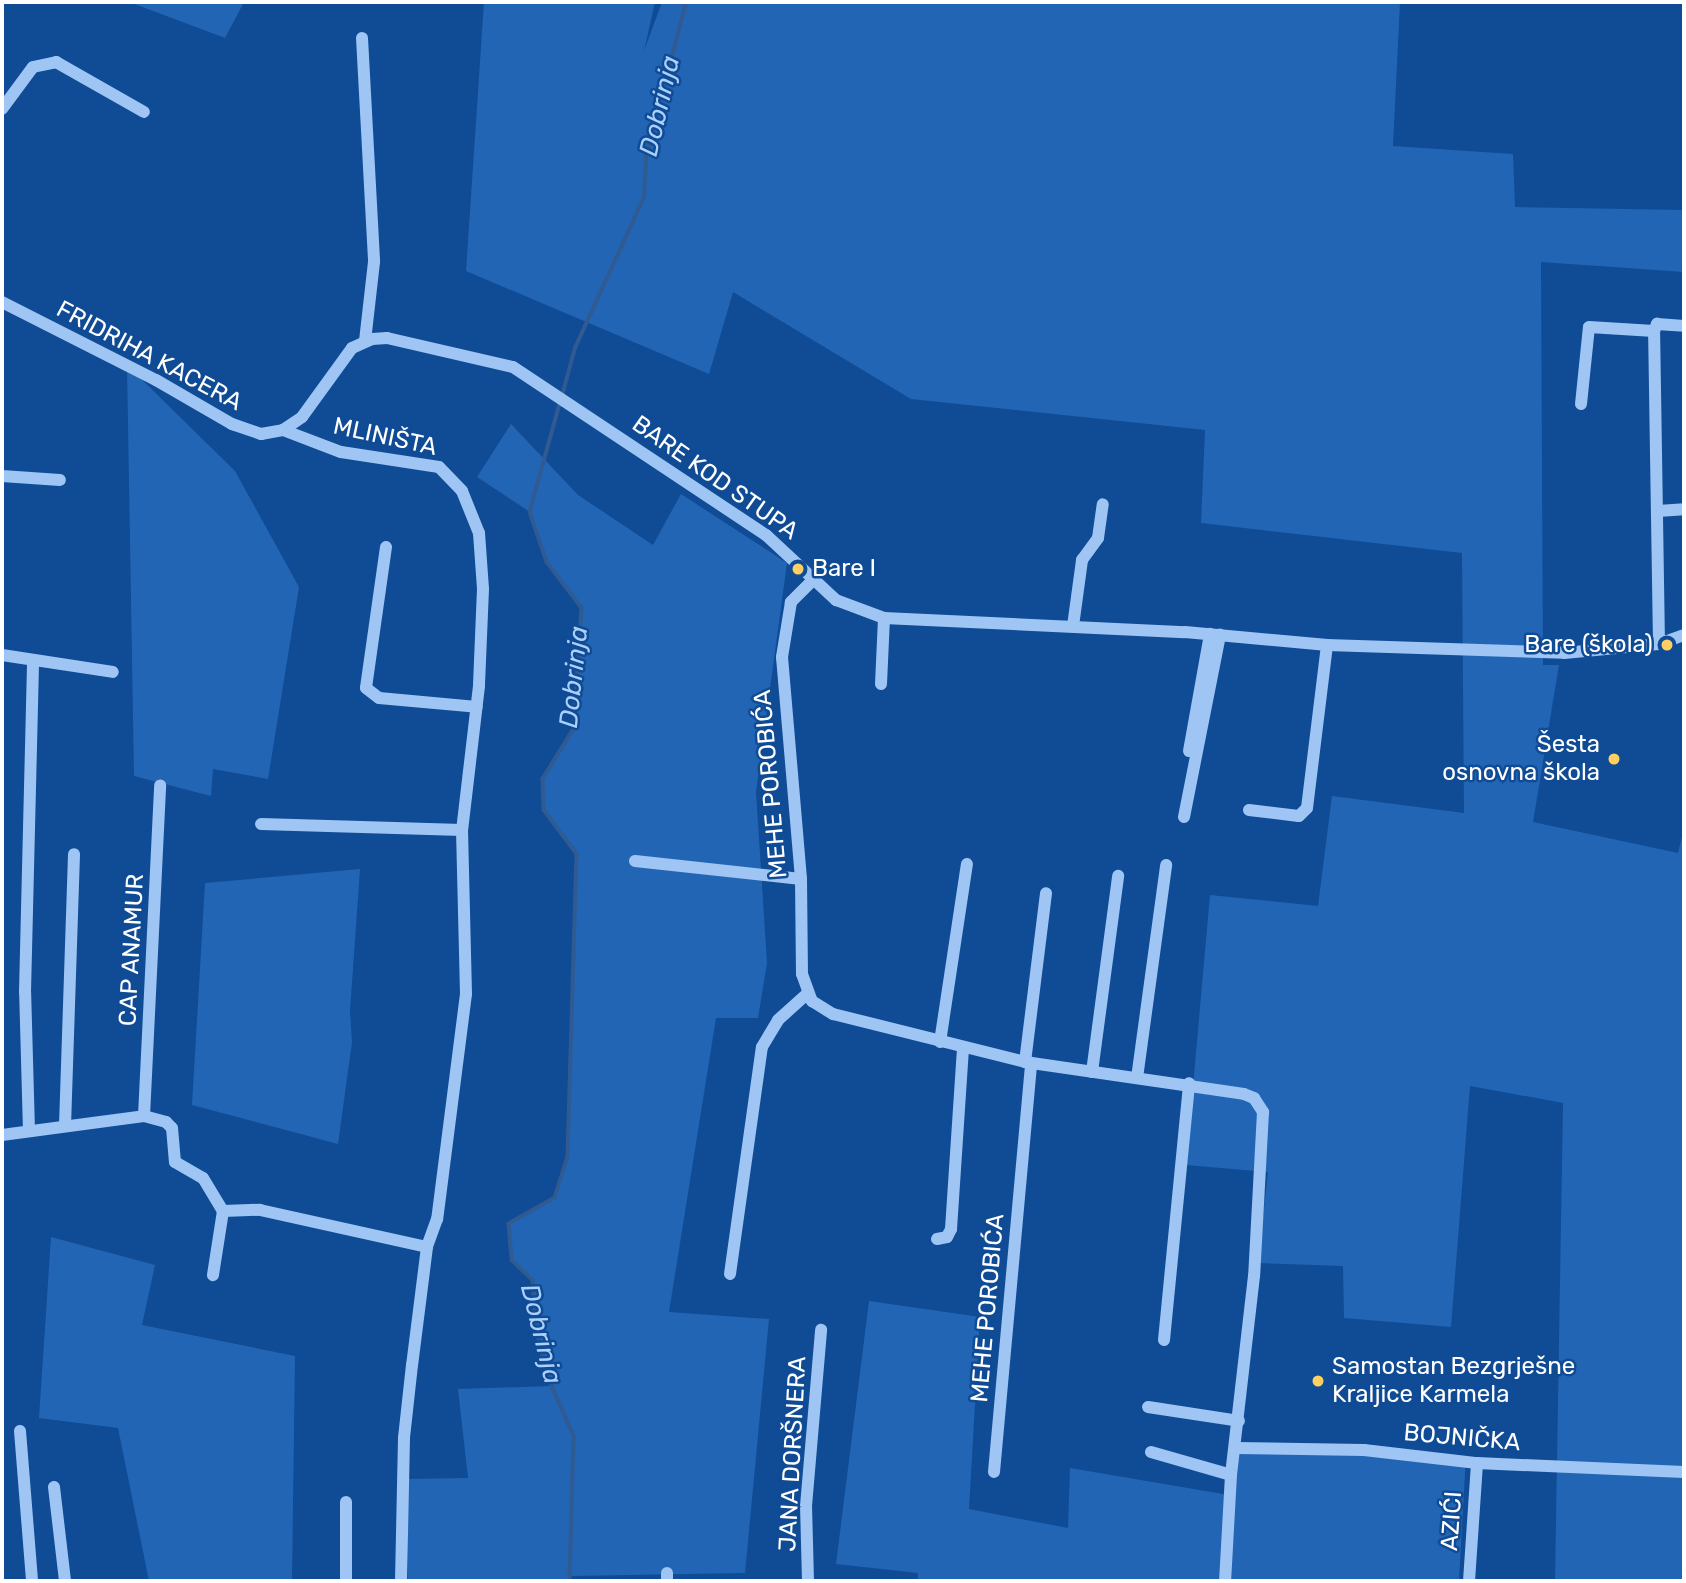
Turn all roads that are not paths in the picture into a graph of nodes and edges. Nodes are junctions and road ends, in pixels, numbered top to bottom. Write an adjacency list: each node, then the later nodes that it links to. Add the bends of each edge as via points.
1 (362, 38): 7 (street, via 374,262)
2 (2, 109): 3 (street, via 33,67 56,62)
3 (145, 111)
4 (2, 302): 9 (street, FRIDRIHA KACERA, via 144,373 232,425 261,434)
5 (1684, 326): 6 (street, via 1657,324)
6 (1654, 331): 8 (street, via 1589,327); 14 (street)
7 (365, 341): 9 (street, via 345,356 302,418); 16 (street, BARE KOD STUPA, via 387,338 492,360 553,391 766,535)
8 (1581, 404)
9 (283, 430): 27 (street, MLINIŠTA, via 341,452 439,467 462,491 479,533 483,589)
10 (2, 476): 11 (street)
11 (60, 480)
12 (1103, 504): 18 (street, via 1098,538 1082,559)
13 (1684, 509): 14 (street)
14 (1658, 511): 21 (street)
15 (386, 547): 27 (street, via 366,688 379,698)
16 (814, 579): 17 (street, BARE KOD STUPA, via 836,600); 39 (street, MEHE POROBIĆA, via 792,602 782,657)
17 (884, 618): 18 (street, BARE KOD STUPA); 26 (street)
18 (1073, 626): 19 (street, BARE KOD STUPA)
19 (1215, 635): 22 (street, BARE KOD STUPA); 29 (street); 31 (street)
20 (1684, 635): 21 (street, BARE KOD STUPA)
21 (1659, 644): 22 (street, BARE KOD STUPA, via 1564,653)
22 (1327, 645): 30 (street, via 1307,808 1299,816)
23 (2, 655): 24 (street)
24 (33, 661): 25 (street); 50 (street, via 25,992)
25 (113, 672)
26 (881, 684)
27 (477, 707): 33 (street, MLINIŠTA)
28 (160, 785): 48 (street, CAP ANAMUR)
29 (1183, 785)
30 (1249, 810)
31 (1184, 817)
32 (261, 824): 33 (street)
33 (463, 830): 54 (street, MLINIŠTA, via 466,980 437,1219)
34 (74, 854): 49 (street)
35 (635, 862): 39 (street)
36 (967, 864): 42 (street)
37 (1166, 865): 46 (street)
38 (1118, 876): 45 (street)
39 (802, 879): 41 (street, MEHE POROBIĆA, via 802,974)
40 (1046, 893): 44 (street, MEHE POROBIĆA)
41 (807, 995): 42 (street, via 833,1014); 55 (street, via 778,1020 762,1047)
42 (940, 1042): 43 (street)
43 (963, 1047): 44 (street); 53 (street, MEHE POROBIĆA, via 951,1229 947,1237)
44 (1028, 1062): 45 (street); 65 (street, MEHE POROBIĆA)
45 (1092, 1072): 46 (street)
46 (1137, 1078): 47 (street)
47 (1189, 1083): 58 (street); 60 (street, via 1244,1094 1254,1098 1263,1112)
48 (145, 1116): 49 (street); 52 (street, via 170,1125 175,1162 203,1178)
49 (65, 1126): 50 (street)
50 (29, 1131): 51 (street)
51 (2, 1135)
52 (223, 1211): 54 (street, via 260,1210); 56 (street)
53 (937, 1239)
54 (427, 1247): 73 (street, MLINIŠTA, via 404,1438)
55 (730, 1274)
56 (213, 1275)
57 (821, 1330): 74 (street, JANA DORŠNERA, via 806,1506)
58 (1164, 1340)
59 (1148, 1407): 60 (street)
60 (1239, 1421): 62 (street)
61 (20, 1431): 70 (street)
62 (1236, 1448): 64 (street, BOJNIČKA, via 1364,1450); 67 (street)
63 (1151, 1452): 67 (street)
64 (1477, 1463): 66 (street, BOJNIČKA); 76 (street, AZIĆI)
65 (994, 1472)
66 (1684, 1472)
67 (1231, 1475): 75 (street)
68 (54, 1487): 71 (street)
69 (346, 1502): 72 (street)
70 (32, 1581)
71 (65, 1581)
72 (346, 1581)
73 (401, 1581)
74 (808, 1581)
75 (1225, 1581)
76 (1469, 1581)

